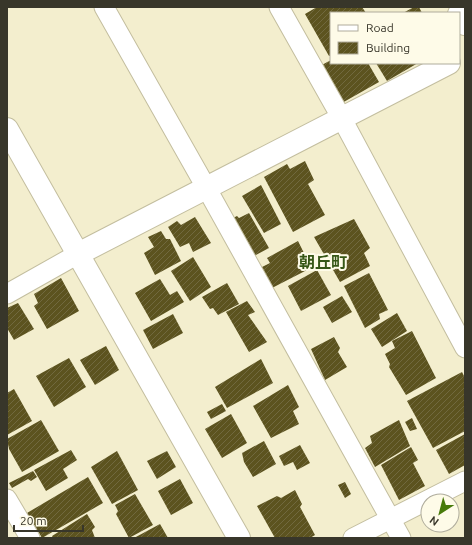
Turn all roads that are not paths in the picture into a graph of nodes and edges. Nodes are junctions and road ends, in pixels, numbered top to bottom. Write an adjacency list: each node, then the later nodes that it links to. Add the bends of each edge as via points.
1 (104, 7): 8 (street)
2 (279, 7): 6 (street)
3 (460, 15): 4 (street)
4 (465, 24)
5 (447, 64): 6 (street)
6 (341, 117): 8 (street); 11 (street)
7 (7, 129): 9 (street)
8 (207, 189): 9 (street); 14 (street)
9 (78, 254): 10 (street); 16 (street)
10 (7, 294)
11 (465, 348)
12 (465, 481): 14 (street)
13 (7, 499): 15 (street)
14 (390, 519): 17 (street); 18 (street)
15 (30, 538)
16 (239, 538)
17 (353, 538)
18 (401, 538)

